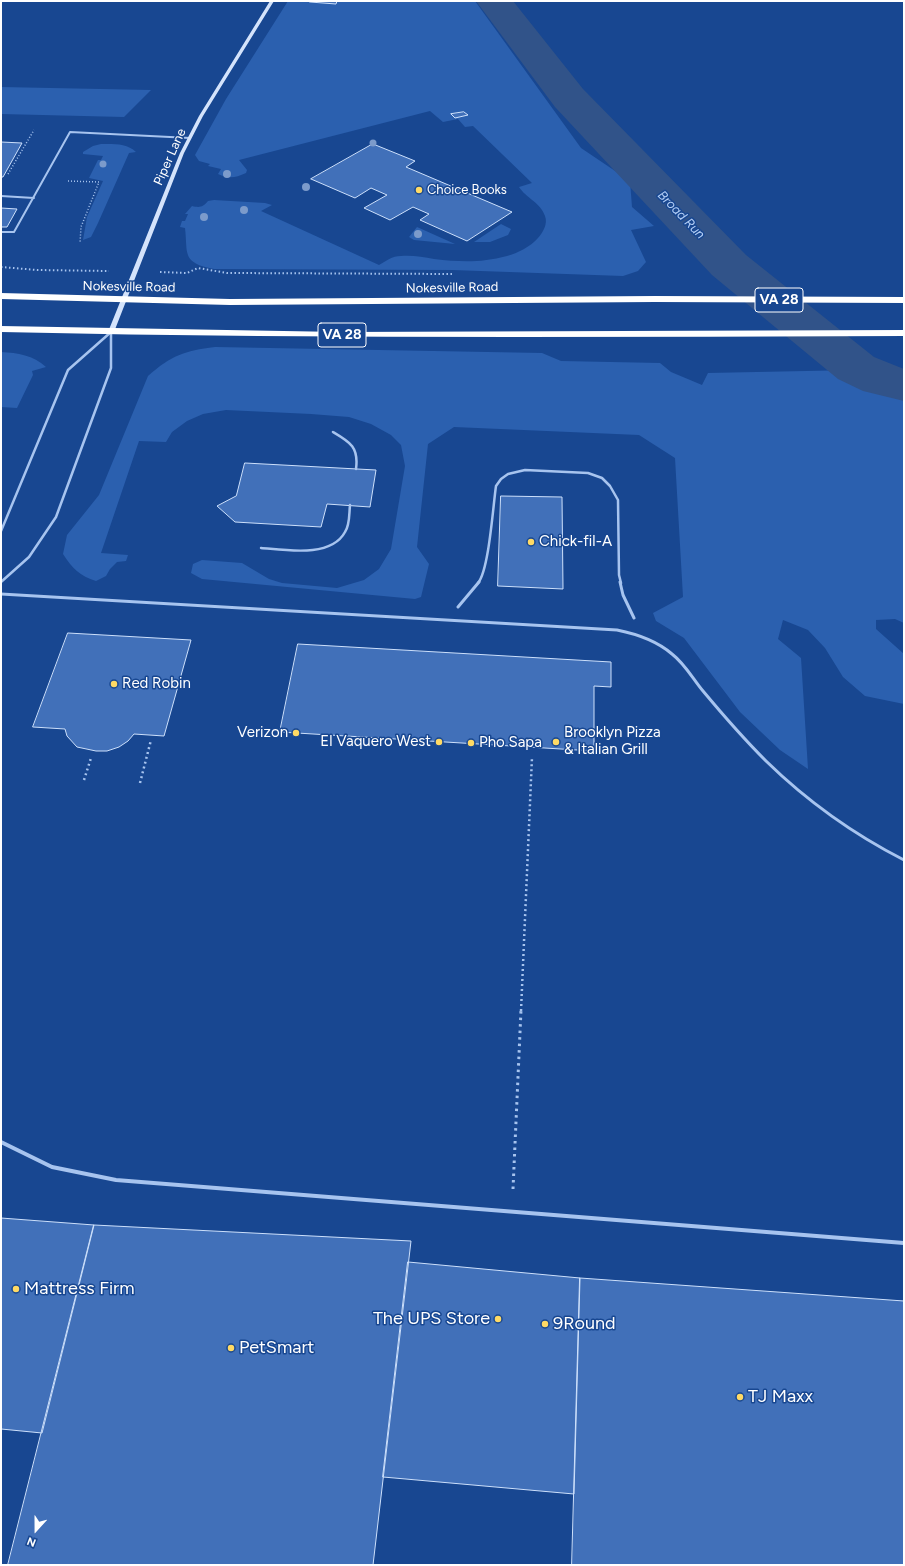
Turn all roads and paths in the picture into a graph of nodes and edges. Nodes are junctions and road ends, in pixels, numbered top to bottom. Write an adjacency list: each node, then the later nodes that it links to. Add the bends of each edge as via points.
1 (272, 1): 3 (street, Piper Lane, via 205,109)
2 (34, 130): 4 (path)
3 (190, 138): 7 (lane, via 70,132); 13 (street, Piper Lane)
4 (6, 177)
5 (87, 182): 9 (path, via 99,182 81,227)
6 (1, 196): 7 (lane)
7 (34, 198): 8 (lane, via 14,232)
8 (1, 232)
9 (80, 243)
10 (1, 267): 11 (path)
11 (79, 271)
12 (1, 296): 13 (highway, Nokesville Road / VA 28)
13 (124, 300): 14 (highway, Nokesville Road / VA 28); 16 (street, Piper Lane)
14 (904, 300)
15 (1, 329): 16 (highway, VA 28)
16 (110, 332): 17 (highway, VA 28, via 427,335); 21 (lane, via 68,370); 23 (lane, via 111,368 56,517 29,557)
17 (904, 332)
18 (333, 432): 19 (lane, via 352,444 358,459)
19 (356, 469)
20 (350, 505): 22 (lane, via 346,532 334,546 315,550)
21 (1, 531)
22 (261, 548)
23 (1, 582)
24 (1, 594): 32 (lane, via 634,633 660,645 678,660 706,695 791,785 859,834)
25 (458, 607): 26 (lane, via 481,580 496,486 500,479 516,471 525,470 588,473 602,478 618,500 619,574 623,595)
26 (634, 618)
27 (150, 740): 31 (path)
28 (532, 757): 34 (path)
29 (91, 758): 30 (path)
30 (84, 780)
31 (140, 783)
32 (904, 860)
33 (1, 1142): 34 (lane, via 52,1167 116,1180)
34 (512, 1212): 35 (lane)
35 (904, 1243)

